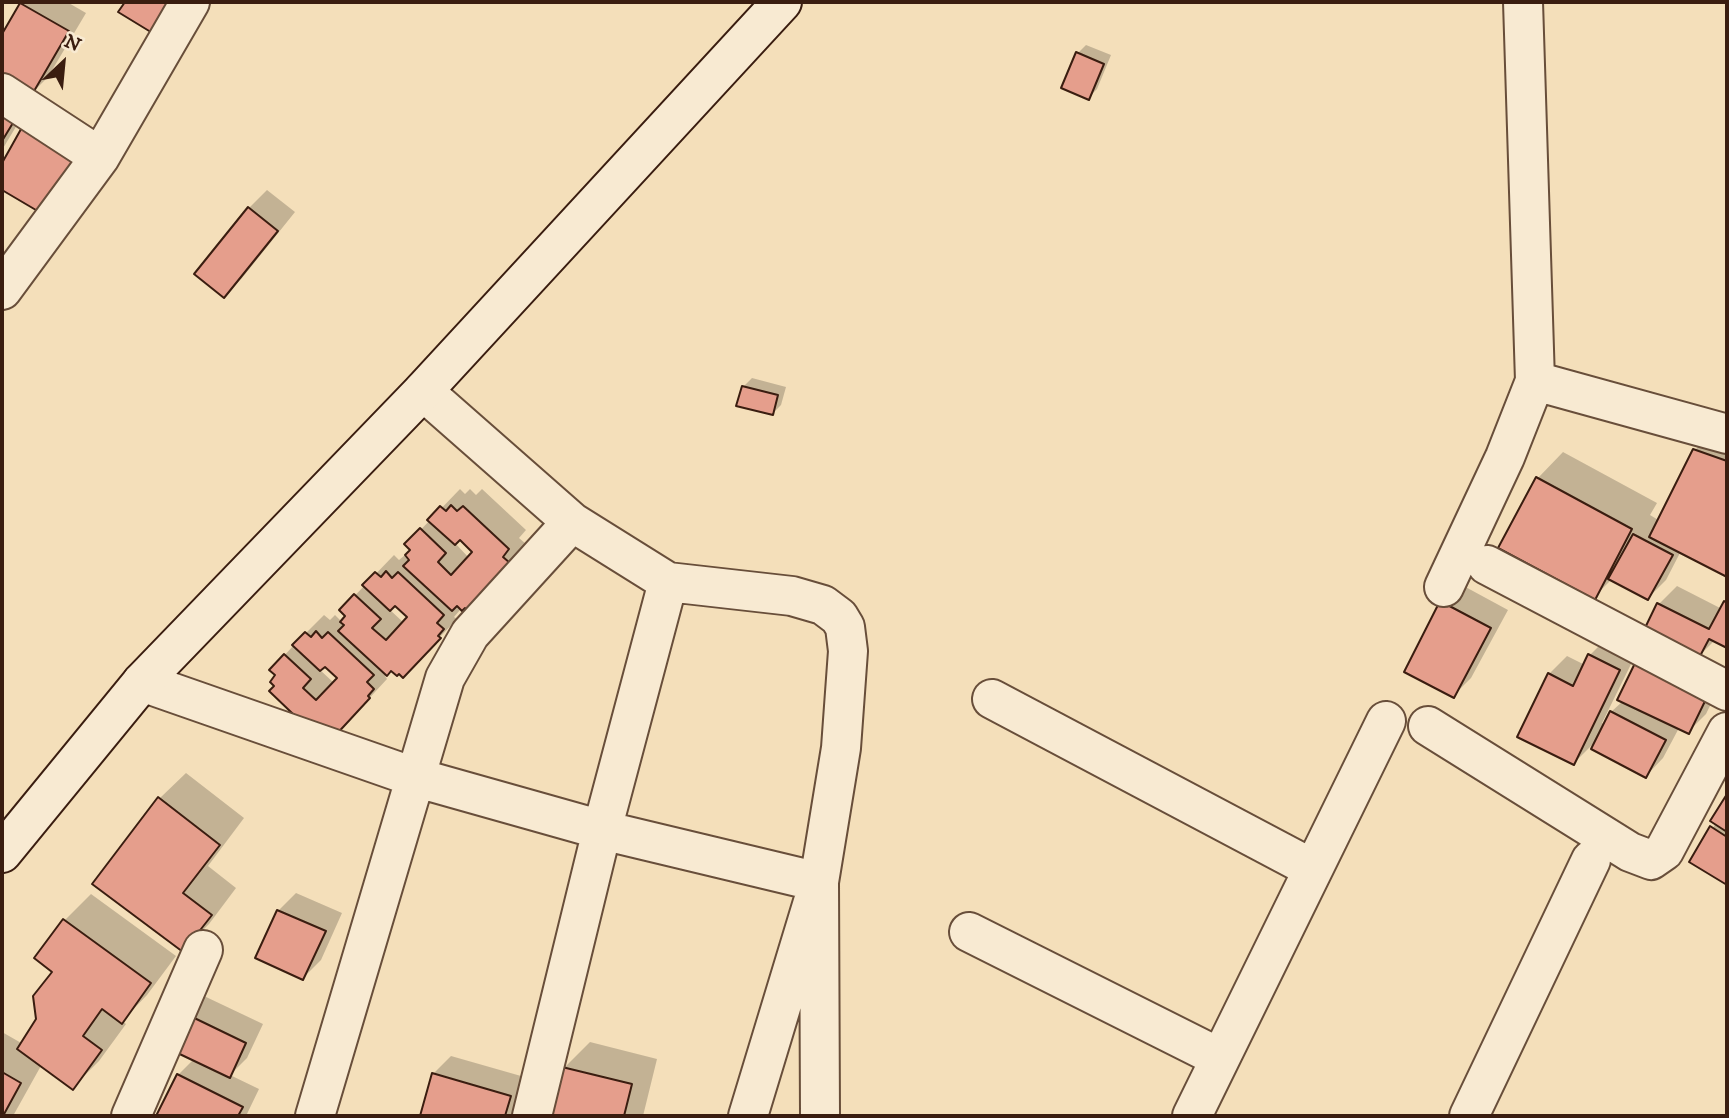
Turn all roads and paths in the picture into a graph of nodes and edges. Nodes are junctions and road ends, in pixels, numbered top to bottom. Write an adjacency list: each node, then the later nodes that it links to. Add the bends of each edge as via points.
1 (190, 2): 5 (street)
2 (782, 2): 8 (street)
3 (1523, 2): 7 (street)
4 (2, 93): 5 (street)
5 (100, 158): 6 (street)
6 (8, 270)
7 (1535, 381): 9 (street); 13 (street)
8 (423, 391): 10 (street); 14 (street)
9 (1727, 434)
10 (572, 522): 12 (street); 20 (street, via 470,634 445,678)
11 (1488, 565): 15 (street)
12 (668, 582): 21 (street); 25 (street, via 792,596 823,605 845,627 848,651 841,748)
13 (1444, 587)
14 (142, 682): 20 (street); 22 (street)
15 (1727, 691)
16 (992, 699): 24 (street)
17 (1386, 721): 24 (street)
18 (1428, 726): 19 (street, via 1630,852 1651,860 1664,851)
19 (1727, 732)
20 (414, 777): 21 (street); 30 (street)
21 (603, 831): 25 (street); 31 (street)
22 (2, 853)
23 (1591, 860): 35 (street)
24 (1313, 869): 28 (street)
25 (819, 882): 32 (street); 33 (street)
26 (969, 932): 28 (street)
27 (203, 950): 29 (street)
28 (1220, 1058): 34 (street)
29 (131, 1116)
30 (315, 1116)
31 (532, 1116)
32 (748, 1116)
33 (820, 1116)
34 (1192, 1116)
35 (1469, 1116)

